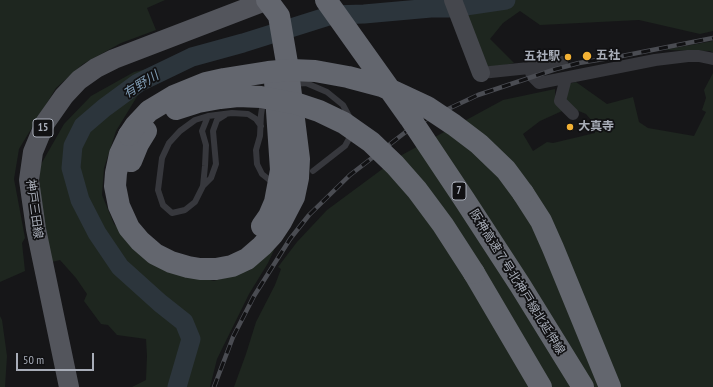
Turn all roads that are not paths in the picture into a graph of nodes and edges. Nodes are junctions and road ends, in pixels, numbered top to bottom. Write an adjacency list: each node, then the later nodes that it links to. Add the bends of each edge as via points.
1 (312, 0): 21 (highway, 阪神高速７号北神戸線北延伸線 / 7, via 398,119)
2 (326, 0): 22 (highway, 阪神高速７号北神戸線北延伸線 / 7, bridge, via 464,199)
3 (453, 0): 8 (main road)
4 (270, 9): 10 (highway); 19 (main road, 神戸三田線 / 15, via 114,59 96,68 79,80 64,96 45,123 33,152 29,180 36,229)
5 (713, 59): 9 (street, via 688,56 655,60)
6 (562, 62): 7 (street)
7 (529, 68): 8 (street); 9 (street, via 539,83)
8 (481, 73)
9 (566, 78): 12 (street, via 560,101)
10 (277, 80): 14 (lane, via 261,115); 15 (lane, via 306,83 327,92 343,105 350,119 350,137 344,146); 18 (highway, via 281,170 275,202 266,222 240,246 216,255)
11 (226, 114): 13 (lane); 14 (lane, via 248,114); 17 (lane, via 217,120 213,131 216,164 211,178)
12 (573, 114)
13 (208, 116): 17 (lane, via 202,131 206,145); 17 (lane, via 195,120 169,143 162,158 158,190 162,204 172,212 185,210 194,202)
14 (261, 126): 16 (lane, via 256,150 257,164 262,174)
15 (313, 171)
16 (272, 182)
17 (203, 186)
18 (165, 253): 20 (highway, bridge, via 141,223 131,202 129,190 129,166 146,131 161,117 198,102 238,96 298,104 344,123 371,142 417,190 474,273); 23 (highway, bridge, via 140,241 129,228 119,206 115,186 120,154 134,126 149,111 174,96 206,83 268,72 314,71 348,76 382,86 427,108 454,125 480,144 506,170 542,221)
19 (69, 387)
20 (540, 387)
21 (566, 387)
22 (583, 387)
23 (610, 387)

